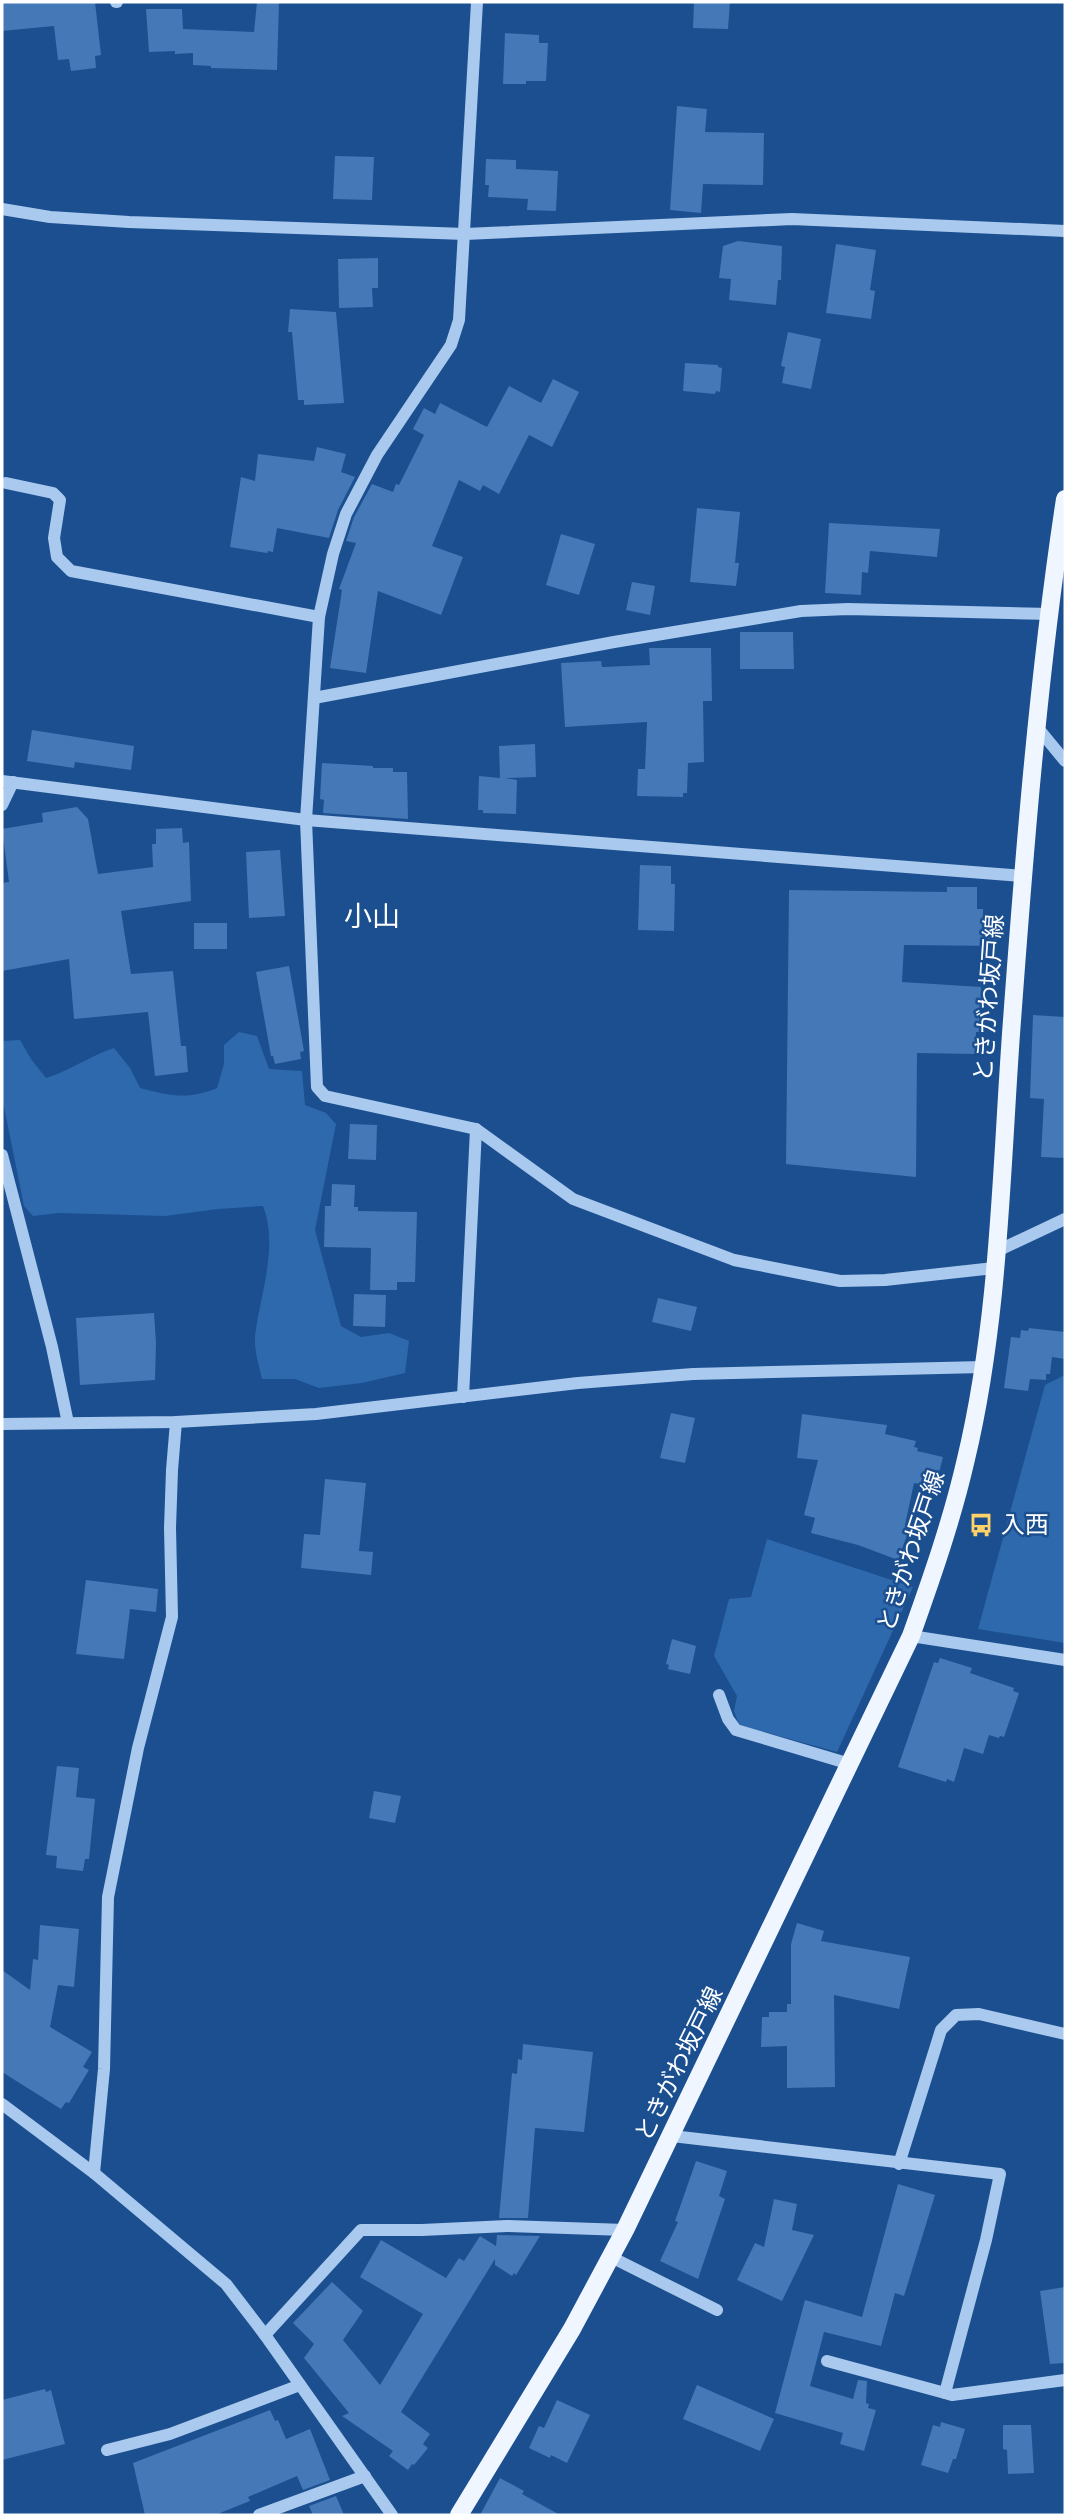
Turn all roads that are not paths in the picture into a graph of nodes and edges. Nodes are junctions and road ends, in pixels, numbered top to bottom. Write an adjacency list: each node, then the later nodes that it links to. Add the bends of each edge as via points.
1 (477, 2): 4 (street)
2 (2, 209): 4 (street, via 129,222)
3 (1065, 230): 4 (street, via 792,219)
4 (465, 234): 8 (street, via 459,320 452,345 377,455 346,514)
5 (6, 483): 8 (street, via 53,493 60,500 54,538 57,557 71,571)
6 (1065, 499): 7 (main road, ときがわ坂戸線)
7 (1051, 614): 9 (street, via 801,611); 10 (main road, ときがわ坂戸線)
8 (320, 617): 9 (street)
9 (314, 698): 14 (street)
10 (1037, 727): 11 (street); 15 (main road, ときがわ坂戸線)
11 (1065, 761)
12 (8, 781): 13 (street); 14 (street)
13 (2, 804)
14 (306, 821): 15 (street); 16 (street, via 317,1087 325,1096)
15 (1023, 876): 19 (main road, ときがわ坂戸線)
16 (476, 1129): 19 (street, via 573,1199 734,1260 840,1281 885,1280); 21 (street)
17 (2, 1155): 23 (street)
18 (1065, 1219): 19 (street)
19 (995, 1260): 20 (main road, ときがわ坂戸線)
20 (983, 1367): 21 (street, via 693,1374); 25 (main road, ときがわ坂戸線, via 967,1457 945,1541)
21 (463, 1397): 22 (street, via 316,1414)
22 (176, 1422): 23 (street); 33 (street, via 170,1516 172,1617 138,1748 108,1898 104,2069)
23 (68, 1423): 24 (street)
24 (2, 1424)
25 (911, 1636): 26 (street); 28 (main road, ときがわ坂戸線)
26 (1065, 1660)
27 (719, 1695): 28 (street, via 736,1730)
28 (850, 1764): 31 (main road, ときがわ坂戸線)
29 (1065, 2034): 32 (street, via 979,2014 956,2015 941,2030)
30 (2, 2104): 33 (street)
31 (672, 2136): 32 (street); 34 (main road, ときがわ坂戸線)
32 (899, 2164): 41 (street, via 1000,2174)
33 (94, 2173): 37 (street, via 226,2284)
34 (625, 2230): 35 (main road, ときがわ坂戸線); 37 (street, via 507,2226 361,2230)
35 (611, 2257): 36 (street); 46 (main road, ときがわ坂戸線)
36 (717, 2310)
37 (265, 2335): 40 (street)
38 (827, 2361): 41 (street)
39 (1065, 2380): 41 (street)
40 (300, 2385): 42 (street, via 170,2434); 43 (street)
41 (945, 2393)
42 (107, 2450)
43 (365, 2476): 44 (street); 45 (street)
44 (259, 2515)
45 (392, 2515)
46 (459, 2515)

